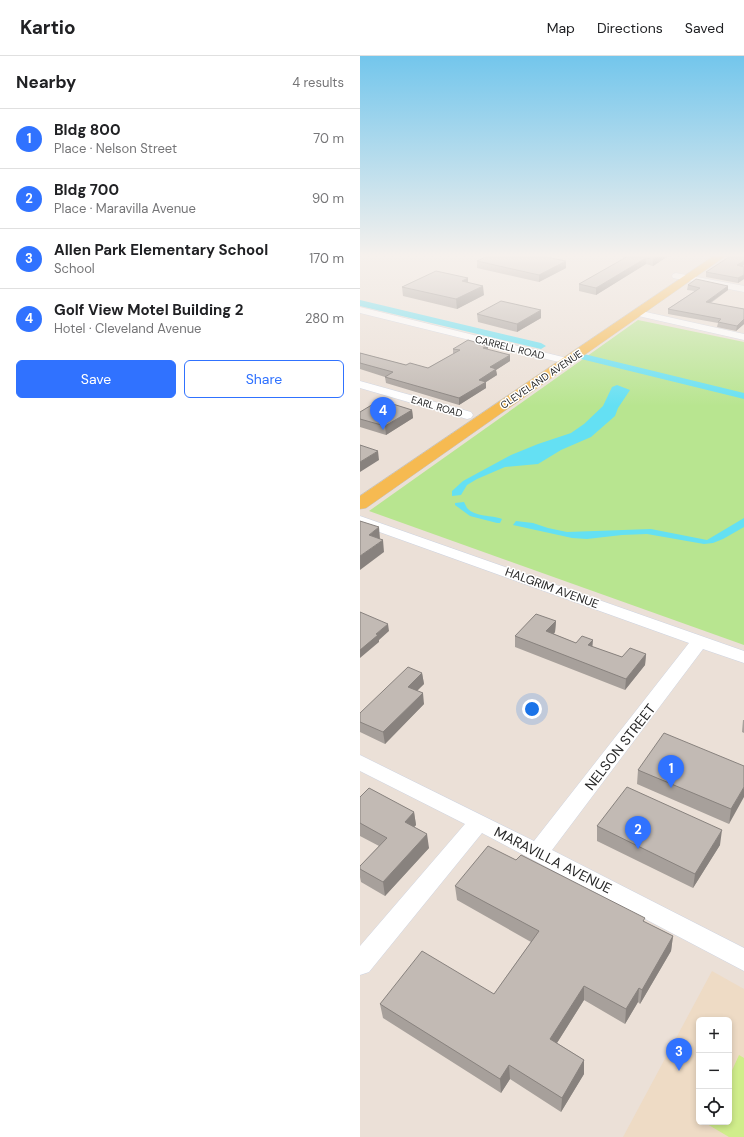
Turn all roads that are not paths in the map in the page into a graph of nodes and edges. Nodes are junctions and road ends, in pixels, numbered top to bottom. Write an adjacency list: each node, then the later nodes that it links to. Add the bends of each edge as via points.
1 (640, 305): 6 (main road, CLEVELAND AVENUE)
2 (646, 305): 4 (main road, CLEVELAND AVENUE)
3 (360, 310): 6 (street, CARRELL ROAD)
4 (637, 313): 5 (street); 6 (main road, CLEVELAND AVENUE)
5 (744, 337)
6 (560, 359): 8 (main road, CLEVELAND AVENUE); 10 (main road, CLEVELAND AVENUE)
7 (360, 384): 8 (street, EARL ROAD)
8 (467, 415): 9 (main road, CLEVELAND AVENUE)
9 (361, 488)
10 (360, 504)
11 (360, 520): 12 (street, HALGRIM AVENUE)
12 (700, 641): 13 (street, HALGRIM AVENUE); 16 (street, NELSON STREET)
13 (744, 657)
14 (360, 762): 15 (street, MARAVILLA AVENUE)
15 (479, 822): 16 (street, MARAVILLA AVENUE); 18 (street)
16 (538, 852): 17 (street, MARAVILLA AVENUE)
17 (744, 960)
18 (360, 964)

